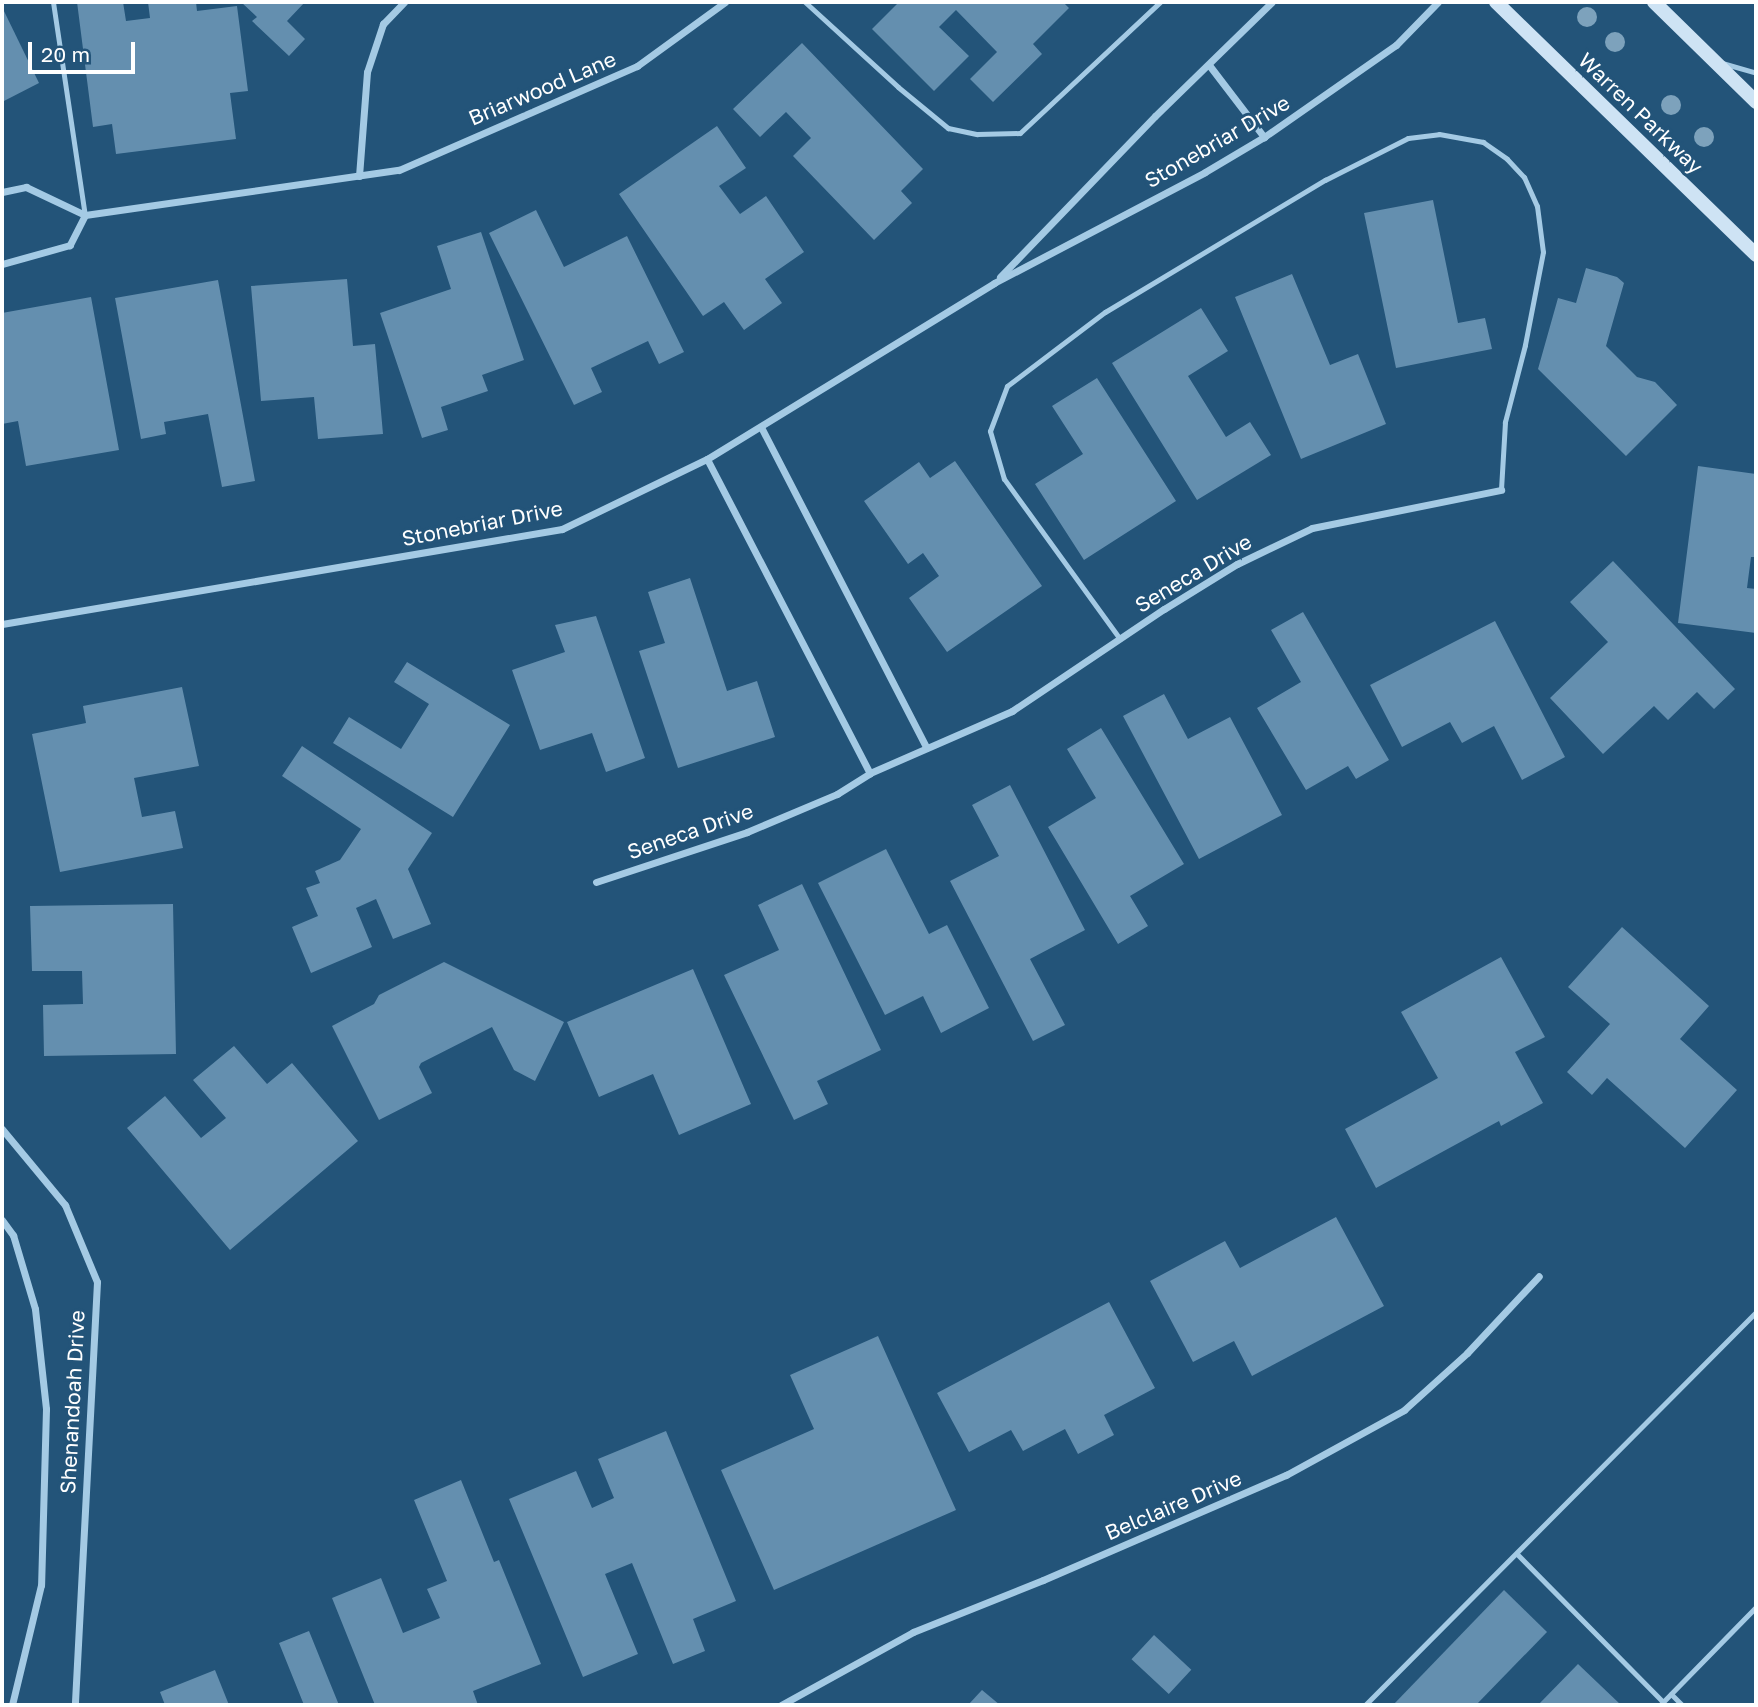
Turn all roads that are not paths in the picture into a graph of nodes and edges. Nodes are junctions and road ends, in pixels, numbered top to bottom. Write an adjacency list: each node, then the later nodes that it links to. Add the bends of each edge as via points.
1 (53, 2): 17 (lane)
2 (404, 2): 15 (street, via 383,24 367,72)
3 (725, 2): 15 (street, Briarwood Lane, via 638,66 399,170)
4 (805, 2): 5 (lane, via 948,128 977,134 1020,133)
5 (1160, 2)
6 (1272, 2): 11 (street, Stonebriar Drive)
7 (1438, 2): 14 (street, Stonebriar Drive, via 1396,45)
8 (1496, 2): 18 (main road, Warren Parkway)
9 (1654, 2): 10 (main road)
10 (1713, 60): 12 (lane); 13 (main road)
11 (1209, 65): 14 (street); 20 (street, Stonebriar Drive)
12 (1756, 73)
13 (1756, 102)
14 (1264, 137): 20 (street, Stonebriar Drive)
15 (359, 176): 17 (street, Briarwood Lane)
16 (2, 192): 17 (street, via 26,187)
17 (85, 215): 19 (street, via 70,245)
18 (1756, 254)
19 (2, 264)
20 (994, 283): 21 (street, Stonebriar Drive)
21 (761, 427): 22 (street, Stonebriar Drive); 26 (street)
22 (707, 460): 24 (street, Stonebriar Drive, via 562,528); 27 (street)
23 (1501, 489): 25 (street, Seneca Drive, via 1312,528 1237,564); 25 (lane, via 1505,422 1543,253 1537,206 1524,177 1483,142 1438,134 1408,138 1325,180 1105,312 1007,386 990,431 1004,479)
24 (2, 624)
25 (1120, 639): 26 (street, Seneca Drive, via 1012,711)
26 (928, 748): 27 (street, Seneca Drive)
27 (870, 773): 28 (street, Seneca Drive, via 837,794 747,832)
28 (596, 882)
29 (2, 1129): 38 (street, Shenandoah Drive, via 65,1205 97,1282)
30 (2, 1220): 37 (street, Shenandoah Drive, via 13,1235 35,1309 46,1409 41,1585)
31 (1539, 1276): 39 (street, Belclaire Drive, via 1467,1353 1404,1410 1286,1475 913,1632)
32 (1756, 1312): 33 (lane)
33 (1517, 1554): 36 (lane); 40 (lane)
34 (1756, 1609): 35 (lane)
35 (1671, 1694): 36 (lane); 41 (lane)
36 (1662, 1703)
37 (12, 1705)
38 (75, 1705)
39 (781, 1705)
40 (1365, 1705)
41 (1682, 1705)

